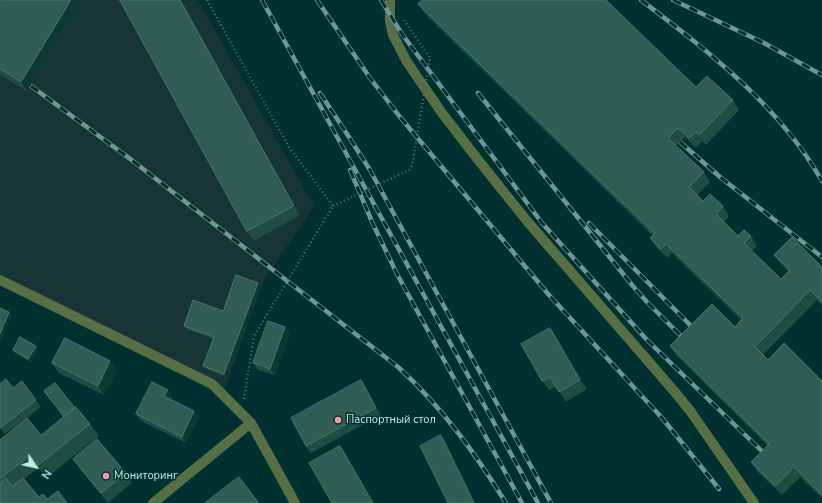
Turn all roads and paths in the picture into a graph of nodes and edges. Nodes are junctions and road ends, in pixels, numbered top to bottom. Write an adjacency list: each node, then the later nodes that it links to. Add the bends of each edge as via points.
1 (207, 0): 4 (path, bridge, via 289,147)
2 (390, 0): 10 (street, via 393,35 442,113 527,221 691,412)
3 (404, 19): 4 (path, bridge, via 430,58 412,166 409,170)
4 (333, 206): 6 (path, bridge, via 254,336)
5 (0, 280): 6 (street, via 212,384)
6 (242, 414): 7 (street)
7 (251, 423): 8 (street); 9 (street)
8 (153, 503)
9 (295, 503)
10 (754, 503)

